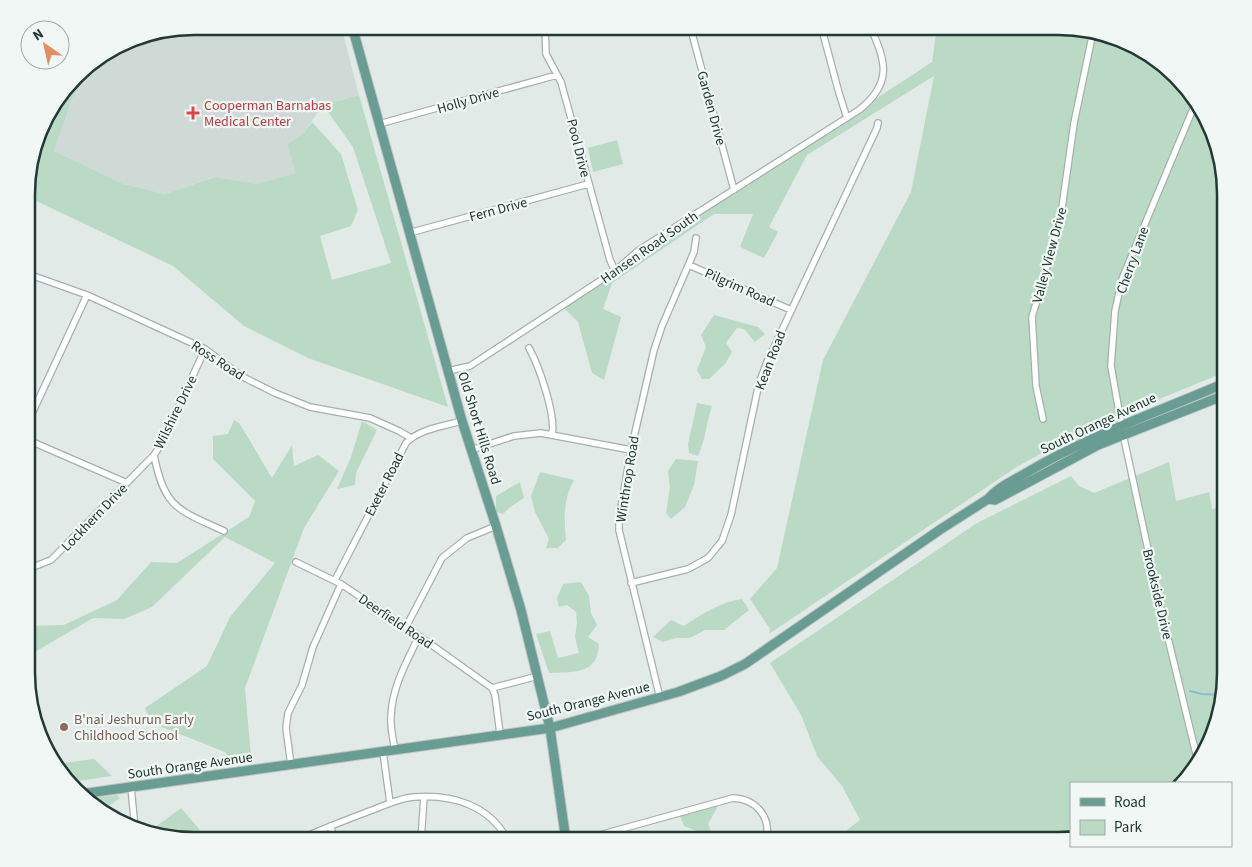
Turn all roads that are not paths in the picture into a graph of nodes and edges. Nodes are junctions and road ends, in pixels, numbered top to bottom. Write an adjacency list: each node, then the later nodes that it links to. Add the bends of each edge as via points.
1 (354, 35): 11 (main road, Old Short Hills Road)
2 (545, 35): 7 (street, Pool Drive, via 546,54)
3 (692, 35): 13 (street, Garden Drive)
4 (823, 35): 9 (street)
5 (874, 35): 9 (street, Hansen Road South, via 882,52 881,81 874,97)
6 (1092, 39): 27 (street, Valley View Drive, via 1074,123 1060,222 1032,317 1036,386)
7 (557, 75): 11 (street, Holly Drive); 12 (street, Pool Drive)
8 (1192, 110): 29 (street, Cherry Lane, via 1119,290 1111,366)
9 (847, 118): 13 (street, Hansen Road South)
10 (878, 123): 20 (street, Kean Road)
11 (379, 124): 14 (main road, Old Short Hills Road)
12 (588, 184): 14 (street, Fern Drive); 17 (street, Pool Drive)
13 (734, 190): 17 (street, Hansen Road South, via 640,250)
14 (409, 233): 23 (main road, Old Short Hills Road)
15 (696, 238): 16 (street, Winthrop Road)
16 (689, 265): 20 (street, Pilgrim Road); 34 (street, Winthrop Road, via 654,350)
17 (615, 271): 23 (street, Hansen Road South, via 470,366)
18 (35, 276): 19 (street, Ross Road)
19 (88, 295): 21 (street, Ross Road); 26 (street)
20 (791, 310): 43 (street, Kean Road, via 759,383 732,515 722,541 708,558 697,565)
21 (205, 348): 31 (street, Ross Road, via 243,377 275,393 310,407 370,418); 35 (street, Wilshire Drive)
22 (529, 348): 30 (street, via 553,420)
23 (448, 371): 28 (main road, Old Short Hills Road)
24 (1217, 387): 29 (main road, South Orange Avenue)
25 (1217, 398): 29 (main road, South Orange Avenue)
26 (35, 407)
27 (1043, 419)
28 (462, 421): 31 (street, Exeter Road); 33 (main road, Old Short Hills Road)
29 (1123, 429): 48 (main road, South Orange Avenue, via 995,500 988,499 744,664); 53 (street, Brookside Drive)
30 (552, 434): 33 (street, via 521,435); 34 (street)
31 (411, 438): 41 (street, Exeter Road)
32 (35, 443): 36 (street)
33 (471, 450): 37 (main road, Old Short Hills Road)
34 (630, 450): 43 (street, Winthrop Road, via 619,530)
35 (154, 455): 36 (street, Lockhern Drive); 38 (street, Wilshire Drive, via 161,484 178,508)
36 (127, 483): 40 (street, Lockhern Drive, via 51,560)
37 (496, 526): 44 (street, via 467,538 442,558); 46 (main road, Old Short Hills Road)
38 (224, 531)
39 (296, 562): 41 (street, Deerfield Road)
40 (35, 567)
41 (335, 580): 42 (street, Deerfield Road)
42 (342, 584): 44 (street, Deerfield Road); 54 (street, via 312,647 302,684 288,713 286,728)
43 (631, 584): 48 (street, Winthrop Road)
44 (406, 627): 45 (street, Deerfield Road)
45 (419, 636): 47 (street, Deerfield Road); 51 (street, via 405,664 392,706 390,718)
46 (538, 676): 47 (street); 49 (main road, Old Short Hills Road)
47 (492, 688): 50 (street)
48 (660, 698): 49 (main road, South Orange Avenue)
49 (550, 728): 50 (main road, South Orange Avenue); 65 (main road, Old Short Hills Road)
50 (500, 734): 51 (main road, South Orange Avenue)
51 (395, 750): 52 (main road, South Orange Avenue)
52 (383, 752): 54 (main road, South Orange Avenue); 58 (street)
53 (1196, 752)
54 (291, 765): 55 (main road, South Orange Avenue)
55 (131, 787): 56 (main road, South Orange Avenue); 59 (street)
56 (90, 793)
57 (424, 797): 58 (street, via 414,796); 63 (street); 64 (street, via 455,799 475,806)
58 (390, 803): 60 (street)
59 (133, 820)
60 (330, 826): 61 (street); 62 (street)
61 (316, 832)
62 (332, 832)
63 (422, 832)
64 (504, 832)
65 (565, 832)
66 (608, 832): 67 (street, via 742,798 758,808)
67 (768, 832)

